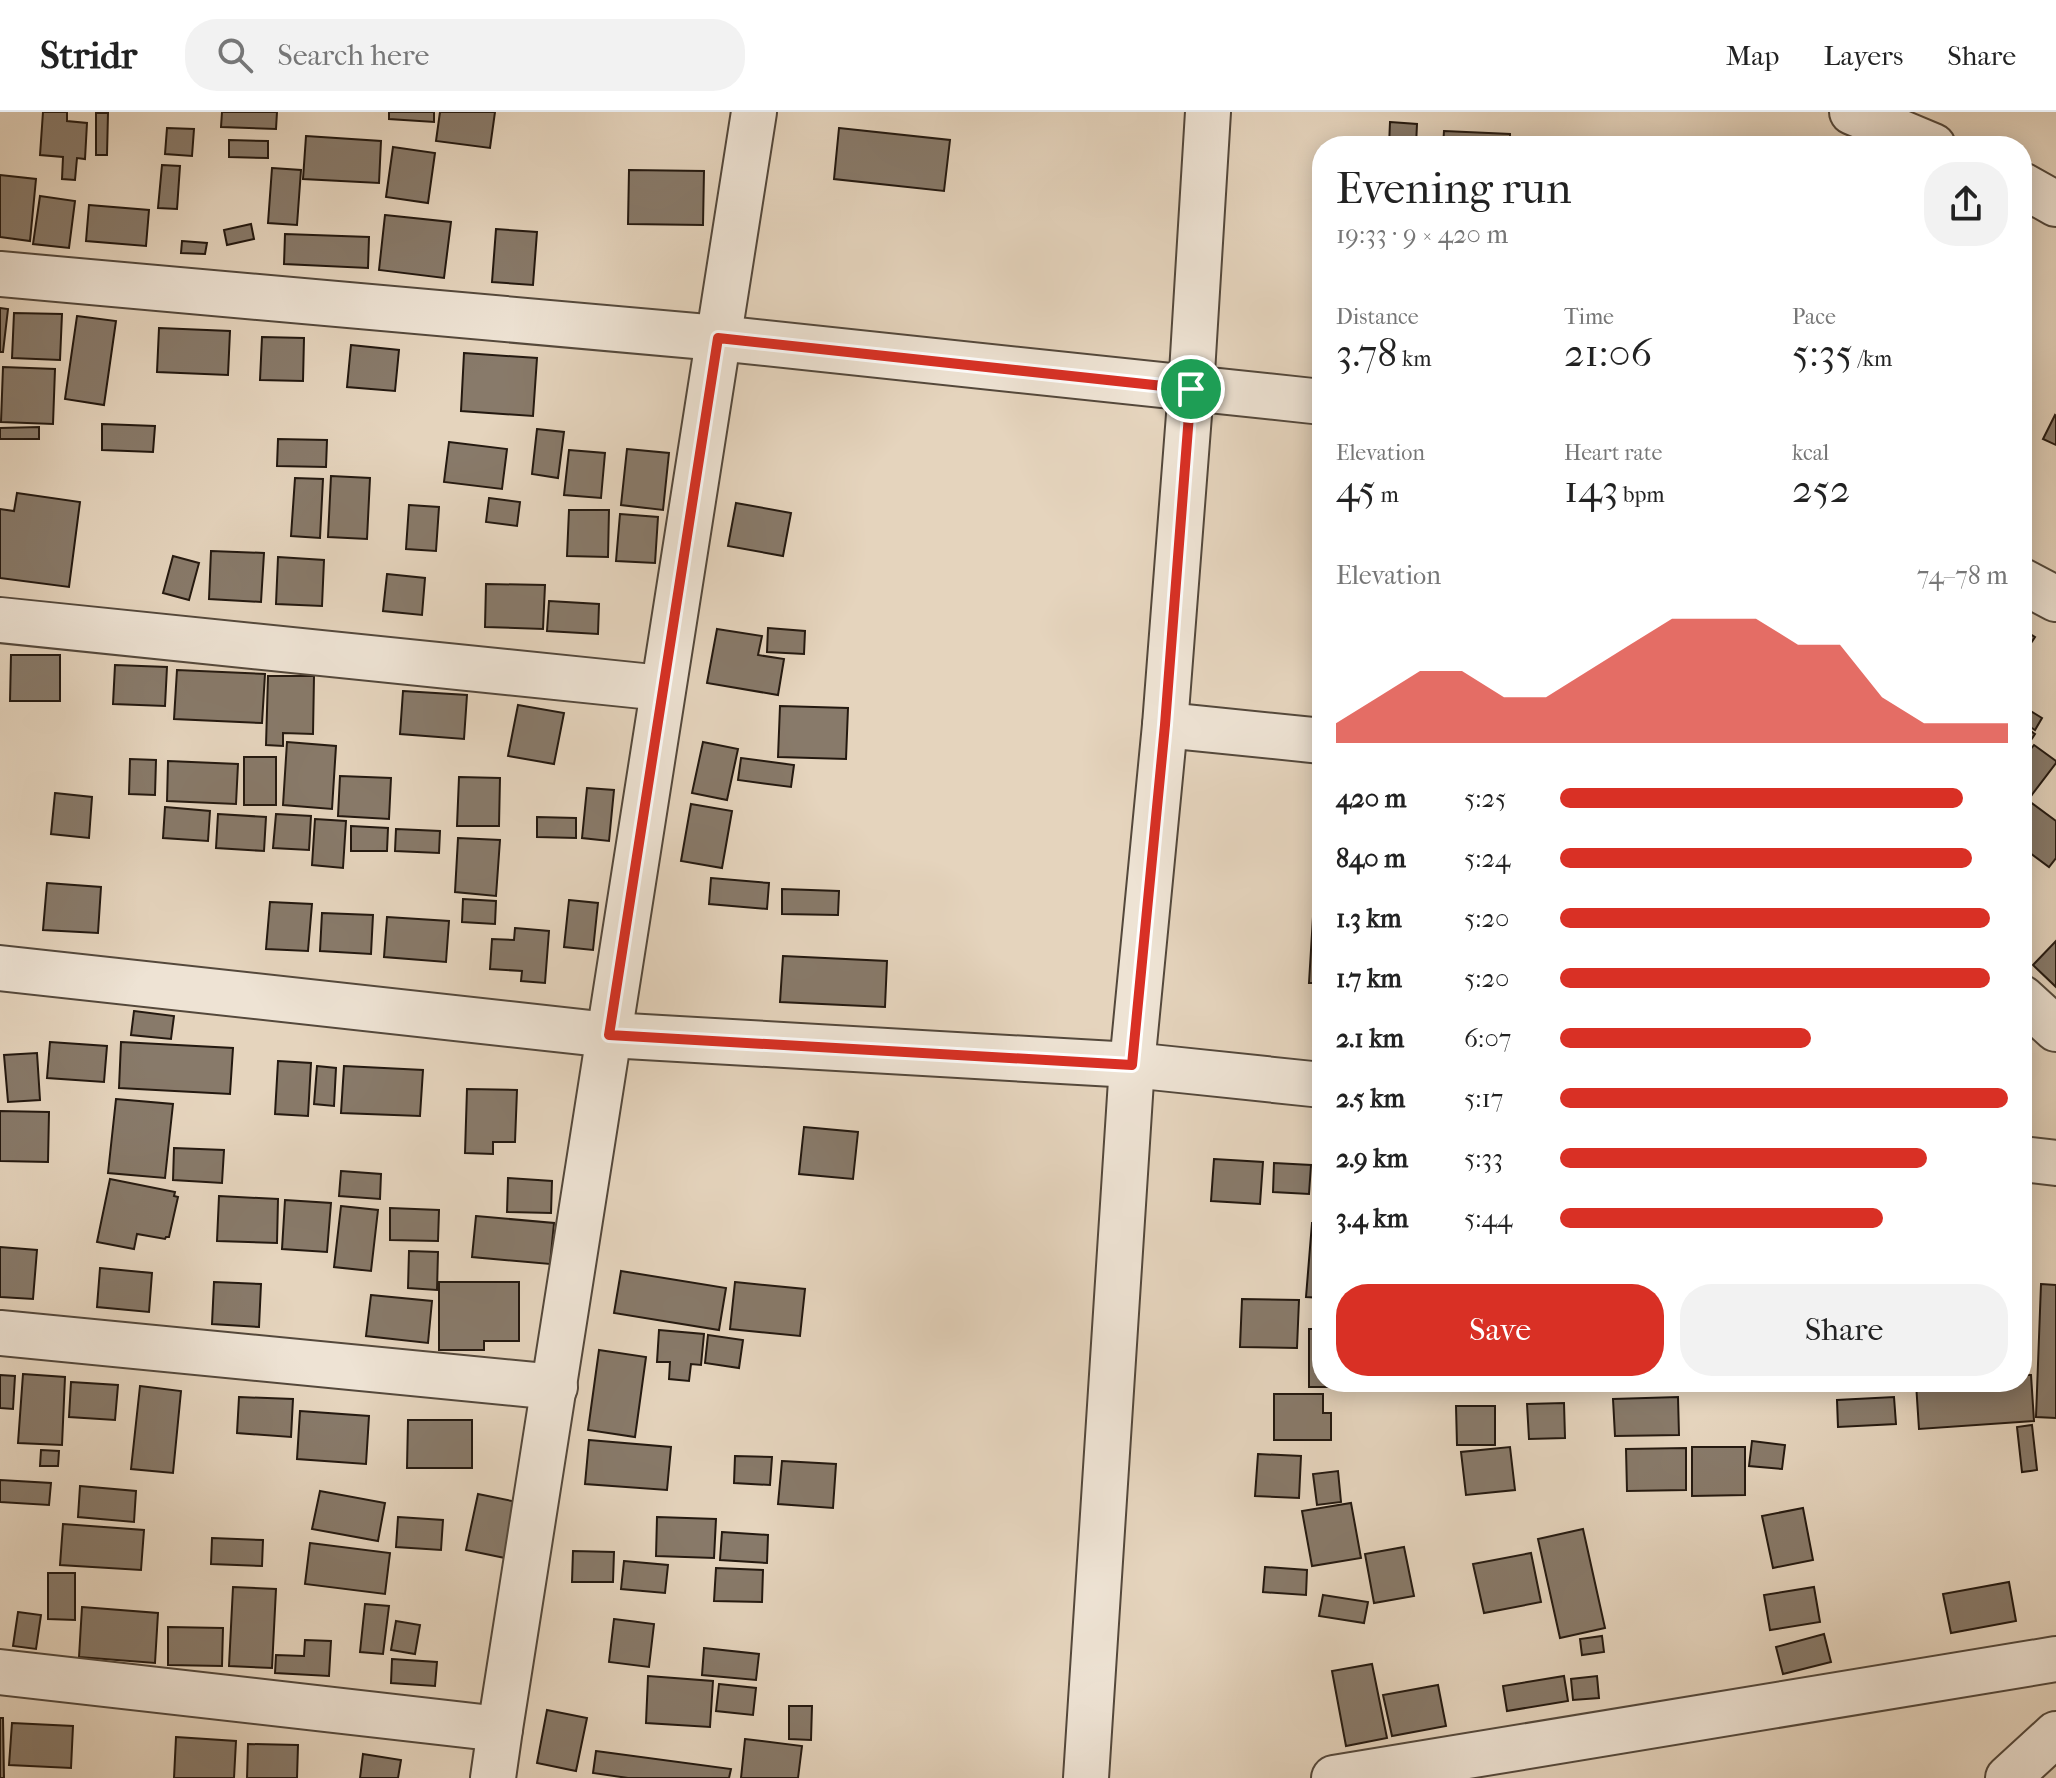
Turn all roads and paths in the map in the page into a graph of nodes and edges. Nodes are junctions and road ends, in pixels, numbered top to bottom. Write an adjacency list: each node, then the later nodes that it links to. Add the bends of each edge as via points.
1 (754, 112): 8 (street)
2 (1208, 112): 9 (street)
3 (1852, 112): 4 (street)
4 (1909, 136)
5 (2032, 191): 6 (street)
6 (2056, 204)
7 (0, 274): 8 (street)
8 (718, 338): 9 (street); 14 (street)
9 (1191, 389): 10 (street); 15 (street)
10 (1312, 401)
11 (2032, 586): 12 (street)
12 (2056, 599)
13 (0, 620): 14 (street)
14 (662, 688): 20 (street)
15 (1165, 725): 16 (street); 21 (street)
16 (1312, 740)
17 (0, 968): 20 (street)
18 (2032, 1007): 19 (street)
19 (2056, 1029)
20 (609, 1035): 21 (street); 26 (street)
21 (1132, 1065): 22 (street); 32 (street)
22 (1312, 1084)
23 (2032, 1160): 24 (street)
24 (2056, 1163)
25 (0, 1333): 26 (street)
26 (555, 1387): 29 (street)
27 (2056, 1659): 33 (street)
28 (0, 1672): 29 (street)
29 (500, 1729): 31 (street)
30 (2056, 1734): 34 (street)
31 (493, 1778)
32 (1086, 1778)
33 (1334, 1778)
34 (2008, 1778)

